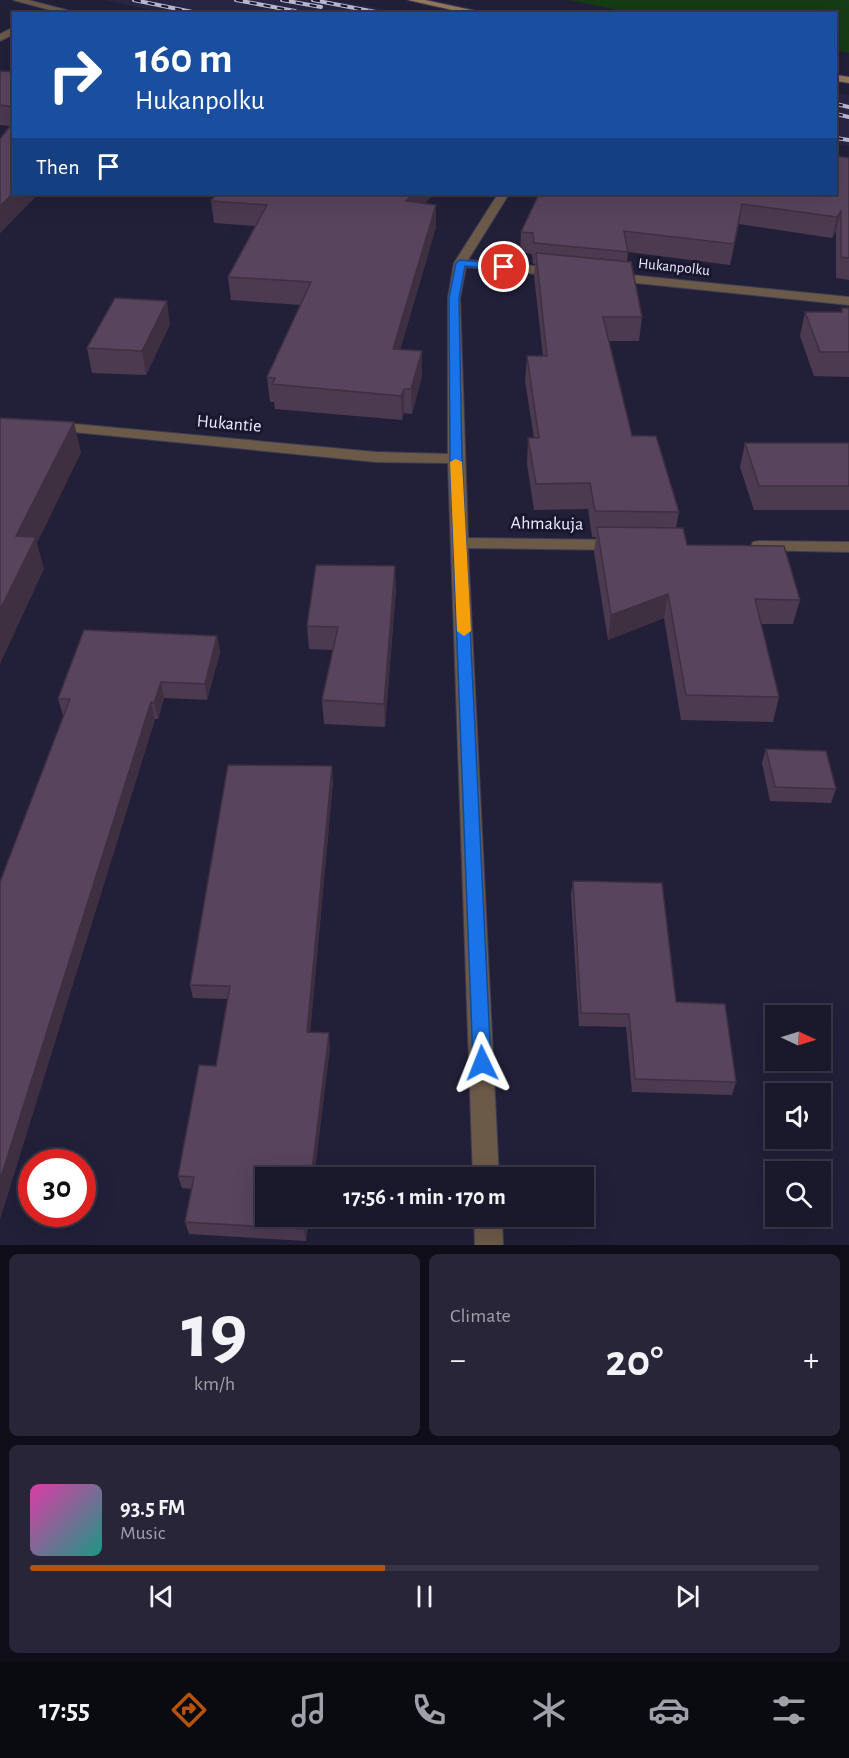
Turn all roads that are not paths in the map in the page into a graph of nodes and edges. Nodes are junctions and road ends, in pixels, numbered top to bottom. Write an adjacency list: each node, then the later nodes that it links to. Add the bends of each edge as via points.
1 (17, 0): 3 (street)
2 (418, 0): 6 (main road)
3 (53, 8): 4 (street); 5 (street)
4 (46, 12)
5 (70, 12)
6 (476, 12)
7 (503, 195): 8 (street)
8 (460, 263): 9 (street); 13 (street, via 454,298)
9 (566, 273)
10 (601, 276): 11 (street, Hukanpolku)
11 (849, 301)
12 (34, 424): 13 (street, Hukantie, via 376,457)
13 (456, 459): 14 (street)
14 (460, 543): 15 (street, Ahmakuja); 18 (street)
15 (637, 545)
16 (743, 546): 17 (street)
17 (849, 547)
18 (486, 1167)
19 (488, 1227): 20 (street)
20 (489, 1245)

